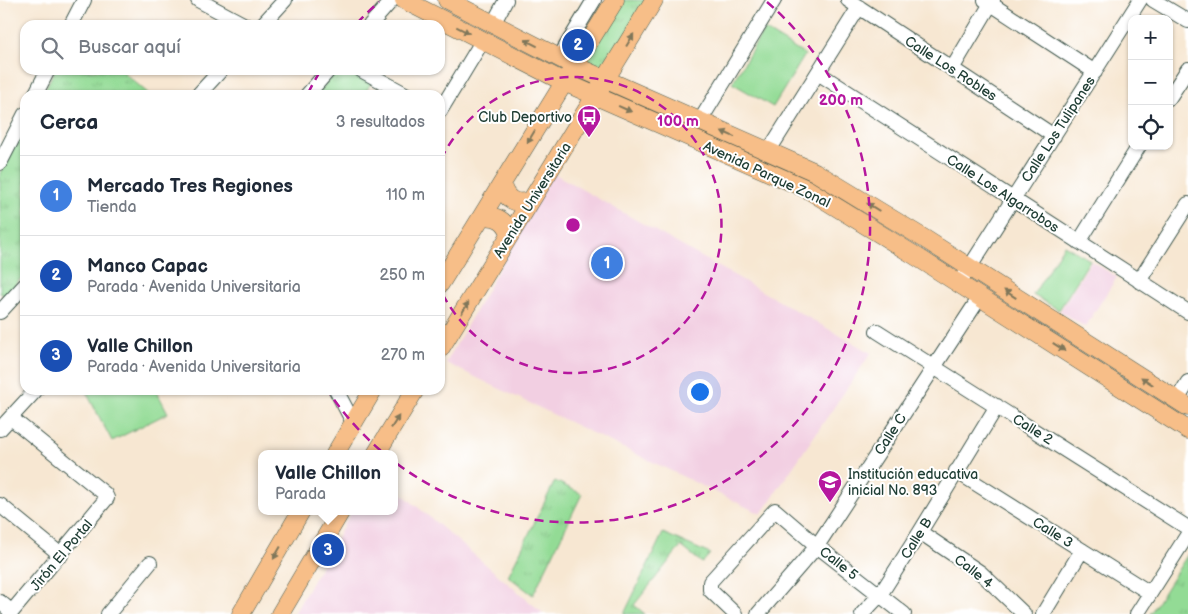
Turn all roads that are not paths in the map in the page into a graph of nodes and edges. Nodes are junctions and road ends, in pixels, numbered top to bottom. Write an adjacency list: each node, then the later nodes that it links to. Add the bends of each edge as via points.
1 (84, 0): 16 (street)
2 (198, 0): 17 (street)
3 (285, 0): 18 (street)
4 (392, 0): 19 (street)
5 (404, 0): 20 (main road, Avenida Parque Zonal, one-way to 20)
6 (446, 0): 23 (main road, Avenida Parque Zonal)
7 (506, 0): 23 (street)
8 (594, 0): 25 (street)
9 (614, 0): 25 (main road)
10 (654, 0): 34 (main road, Avenida Universitaria, one-way to 10)
11 (774, 0): 43 (street)
12 (1140, 0): 28 (street, Calle Los Tulipanes)
13 (1153, 0): 22 (street)
14 (990, 1): 26 (street); 28 (street)
15 (853, 4): 26 (street, Calle Los Robles); 29 (street)
16 (74, 20)
17 (236, 20)
18 (267, 20)
19 (374, 20)
20 (444, 20)
21 (445, 21): 24 (main road, Avenida Parque Zonal, one-way to 24)
22 (1188, 21)
23 (492, 24): 25 (main road, Avenida Parque Zonal, one-way to 23)
24 (483, 40): 35 (main road, Avenida Parque Zonal); 42 (street)
25 (567, 62): 34 (main road, Avenida Parque Zonal); 35 (main road)
26 (952, 69): 45 (street, Calle Los Robles)
27 (1188, 69): 40 (street)
28 (1095, 72): 45 (street, Calle Los Tulipanes)
29 (818, 73): 47 (street); 50 (street, Calle Los Algarrobos)
30 (45, 75): 36 (street)
31 (216, 75): 37 (street)
32 (324, 75): 38 (street)
33 (370, 75): 39 (street)
34 (606, 80): 41 (main road, Avenida Universitaria); 43 (main road, Avenida Parque Zonal)
35 (564, 82): 41 (main road, Avenida Parque Zonal); 49 (main road, one-way to 49)
36 (38, 90)
37 (203, 90)
38 (311, 90)
39 (397, 90)
40 (1173, 92)
41 (596, 96): 51 (main road, Avenida Universitaria); 59 (main road, Avenida Parque Zonal, one-way to 59, via 806,189)
42 (445, 103)
43 (700, 121): 47 (main road, Avenida Parque Zonal, one-way to 43)
44 (20, 124): 48 (street)
45 (1054, 136): 50 (street, Calle Los Tulipanes)
46 (1136, 150): 55 (street)
47 (768, 152): 56 (main road, Avenida Parque Zonal, one-way to 47, via 815,172)
48 (0, 163)
49 (502, 184): 51 (main road, via 512,201); 53 (main road)
50 (1013, 199): 55 (street, Calle Los Algarrobos); 56 (street, Calle Los Tulipanes)
51 (531, 200): 54 (main road, Avenida Universitaria)
52 (1188, 204): 58 (street)
53 (482, 217): 54 (main road, via 500,219); 57 (main road)
54 (510, 234): 65 (main road, Avenida Universitaria, one-way to 54)
55 (1079, 242): 58 (street, Calle Los Algarrobos)
56 (970, 268): 59 (street, Calle Los Tulipanes); 72 (main road, Avenida Parque Zonal, one-way to 56)
57 (445, 276)
58 (1139, 281): 63 (street, Calle Los Algarrobos)
59 (959, 284): 61 (main road, Avenida Parque Zonal)
60 (20, 290): 62 (street)
61 (980, 297): 66 (street, Calle C); 77 (main road, Avenida Parque Zonal, one-way to 77)
62 (0, 312)
63 (1188, 312)
64 (877, 331): 66 (street, Calle 2)
65 (445, 341)
66 (935, 367): 73 (street, Calle 2); 87 (street, Calle C)
67 (1188, 382): 72 (street)
68 (32, 395): 74 (street)
69 (339, 395): 75 (street)
70 (370, 395): 75 (main road)
71 (412, 395): 79 (main road, one-way to 71)
72 (1183, 404)
73 (996, 406): 80 (street, Calle B); 84 (street, Calle 2)
74 (11, 418): 76 (street); 89 (street, Jirón El Portal, via 107,498)
75 (353, 422): 78 (main road)
76 (0, 429)
77 (1188, 430)
78 (337, 450)
79 (378, 450)
80 (956, 471): 85 (street, Calle B); 88 (street, Calle 3)
81 (0, 505): 89 (street)
82 (299, 515): 96 (main road, one-way to 96)
83 (339, 515): 97 (main road)
84 (1188, 528)
85 (920, 532): 92 (street, Calle B); 102 (street, Calle 4, via 981,573)
86 (1188, 534): 91 (street)
87 (817, 546): 92 (street, Calle 5); 98 (street, Calle 5, via 775,510 710,582 710,590); 99 (street, Calle C)
88 (1082, 550): 91 (street, Calle 3); 103 (street)
89 (61, 555): 94 (street, Jirón El Portal)
90 (150, 563): 95 (street)
91 (1150, 593): 104 (street)
92 (880, 595): 100 (street, Calle B); 101 (street, Calle 5)
93 (0, 602): 94 (street)
94 (11, 613)
95 (108, 614)
96 (241, 614)
97 (280, 614)
98 (735, 614)
99 (758, 614)
100 (862, 614)
101 (904, 614)
102 (1024, 614)
103 (1043, 614)
104 (1137, 614)

